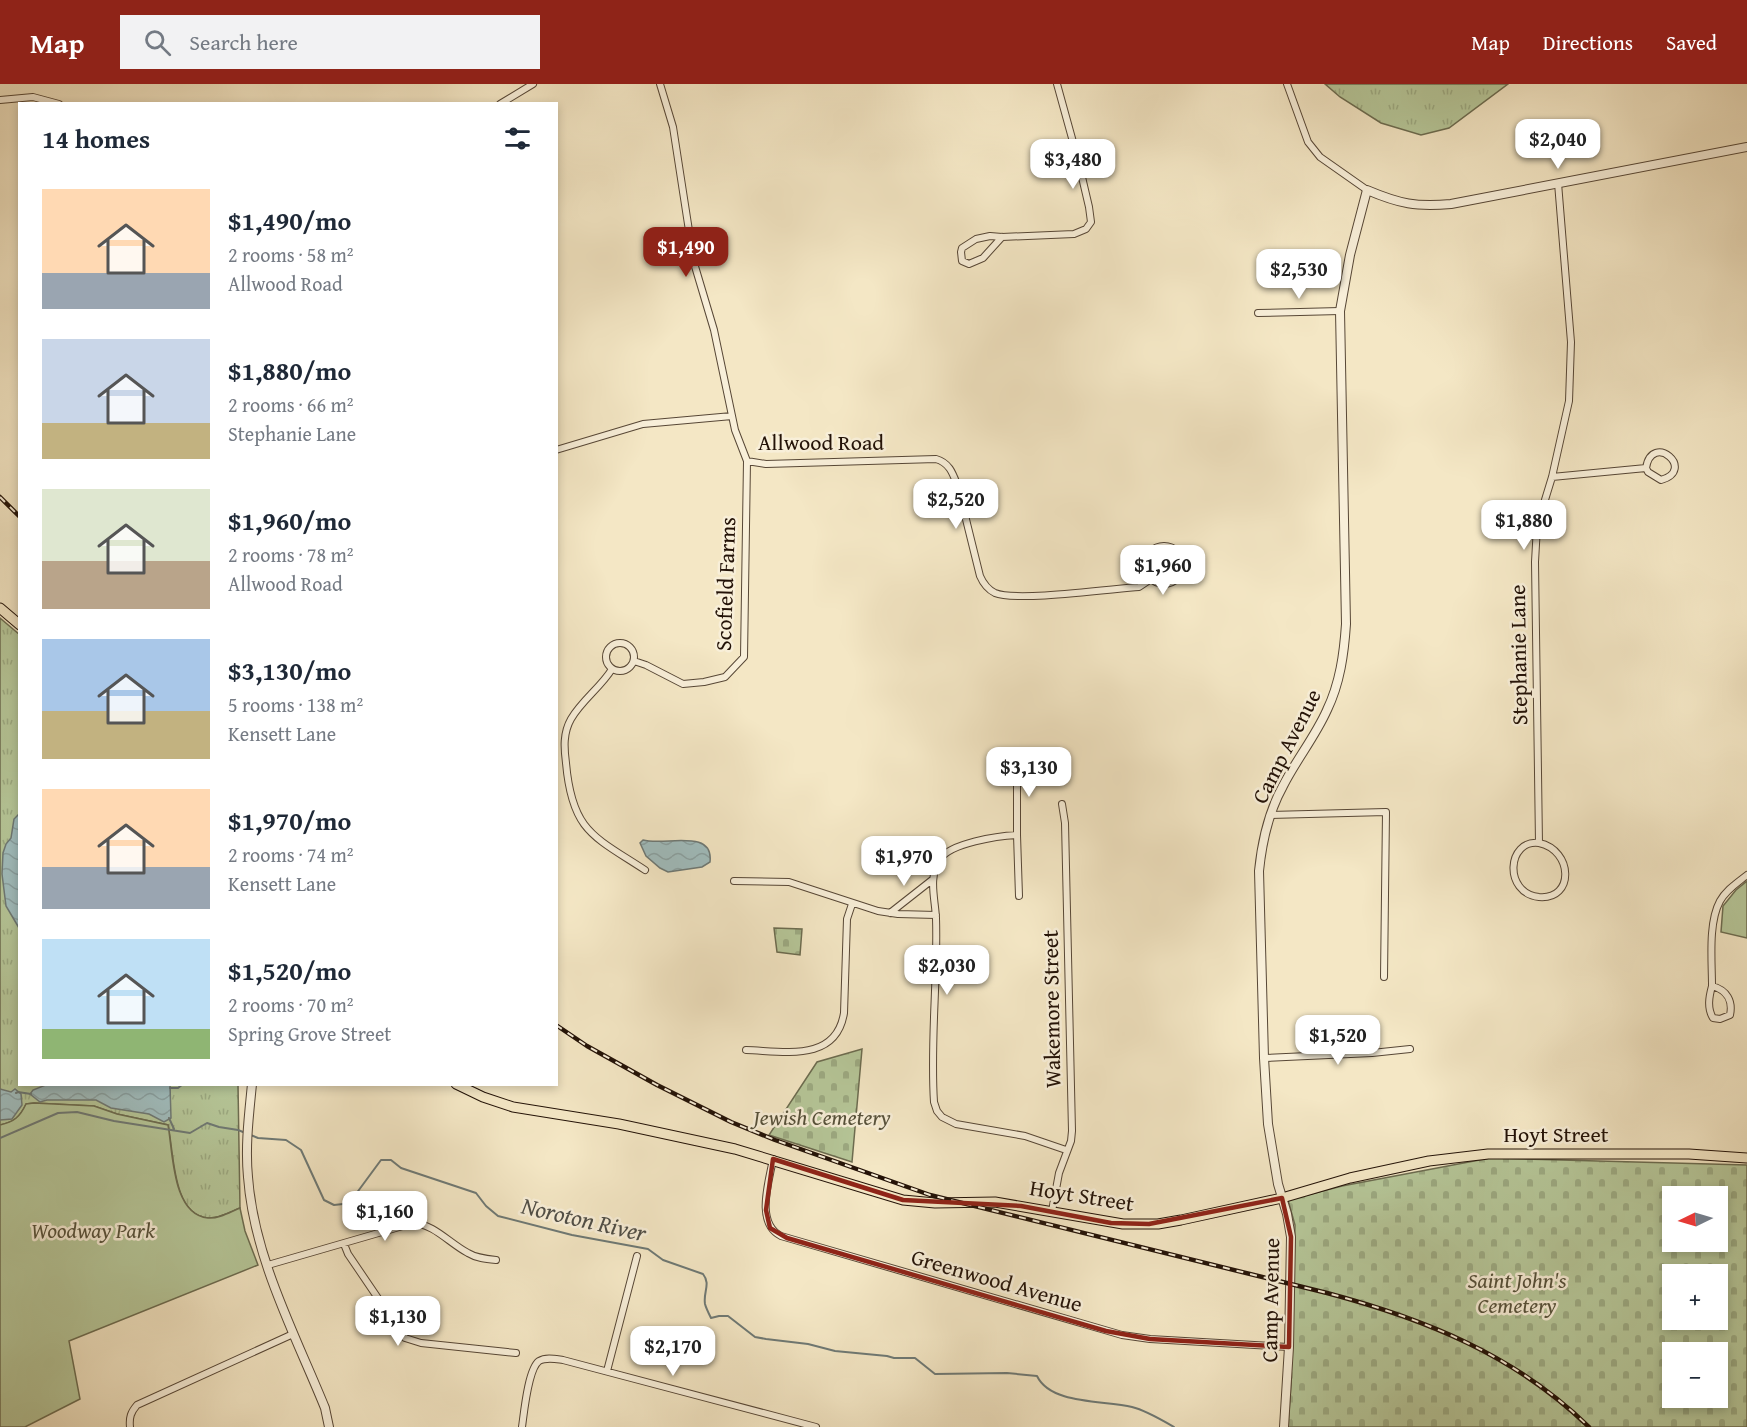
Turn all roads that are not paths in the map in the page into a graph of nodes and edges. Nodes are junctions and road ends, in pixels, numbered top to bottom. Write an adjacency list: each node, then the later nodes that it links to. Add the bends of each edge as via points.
1 (533, 84): 7 (street)
2 (660, 84): 14 (street, Allwood Road, via 673,127 694,262 714,330)
3 (1057, 84): 11 (street, via 1091,222 1074,234)
4 (1287, 84): 10 (street, via 1308,142 1320,157)
5 (0, 100): 6 (street, via 33,97)
6 (52, 102)
7 (503, 102)
8 (1747, 147): 9 (street)
9 (1558, 183): 10 (street, via 1429,206 1390,200); 18 (street, Stephanie Lane, via 1571,342 1569,401)
10 (1367, 190): 12 (street, Camp Avenue)
11 (1002, 237): 11 (street, via 979,261 962,261 962,248 970,242)
12 (1340, 311): 13 (street); 26 (street, Camp Avenue, via 1344,654 1328,710)
13 (1258, 313)
14 (732, 416): 15 (street, via 643,424); 16 (street, Allwood Road)
15 (558, 449)
16 (747, 460): 19 (street, Allwood Road, via 766,464 943,461 953,474 980,576 998,594 1139,587); 22 (street, Scofield Farms, via 744,657 725,677 683,684)
17 (1646, 468): 17 (street, via 1657,453 1666,453 1674,463 1673,472 1661,480); 18 (street)
18 (1552, 477): 28 (street, Stephanie Lane, via 1537,526 1535,562)
19 (1151, 579): 19 (street, Allwood Road, via 1170,584 1180,576 1184,565 1177,550 1160,546 1150,552 1145,563)
20 (0, 608): 21 (main road)
21 (18, 623)
22 (634, 661): 23 (street, via 625,671); 23 (street, Scofield Farms, via 630,647 616,644 606,654)
23 (612, 669): 29 (street, via 568,726 568,784 572,803 587,830)
24 (1017, 760): 27 (street)
25 (1062, 804): 44 (street, Wakemore Street, via 1072,1120 1071,1141)
26 (1270, 815): 37 (street, via 1386,812); 41 (street, Camp Avenue, via 1259,871)
27 (1017, 835): 31 (street, via 948,851 938,863); 33 (street)
28 (1539, 843): 28 (street, via 1560,856 1565,866 1563,883 1547,897 1528,894 1516,883 1513,871 1520,851 1533,842)
29 (645, 870)
30 (1747, 875): 38 (street, via 1729,889 1715,914)
31 (933, 880): 35 (street); 36 (street)
32 (734, 881): 34 (street, via 789,882)
33 (1019, 896)
34 (852, 904): 35 (street); 40 (street, via 847,919 844,1013 832,1039 808,1051)
35 (890, 913): 36 (street)
36 (936, 915): 44 (street, via 933,1093 937,1111 949,1122 1025,1136)
37 (1384, 977)
38 (1712, 986): 38 (street, via 1709,1012 1713,1018 1730,1015 1729,997)
39 (1410, 1048): 41 (street)
40 (746, 1050)
41 (1264, 1058): 47 (street, Camp Avenue, via 1268,1124)
42 (252, 1086): 52 (street, via 247,1139 249,1187)
43 (460, 1086): 46 (main road, Hoyt Street, via 513,1107 629,1126)
44 (1066, 1150): 48 (street, Wakemore Street)
45 (1747, 1158): 47 (main road, Hoyt Street, via 1667,1153 1488,1154 1429,1161)
46 (773, 1159): 48 (main road, Hoyt Street, via 903,1200 984,1201); 54 (street, Greenwood Avenue, via 766,1216 770,1228 781,1236 1122,1335)
47 (1282, 1198): 48 (main road, Hoyt Street, via 1158,1224 1111,1223); 54 (street, Camp Avenue, via 1291,1237)
48 (1052, 1211)
49 (344, 1244): 51 (street, via 419,1223 468,1253); 52 (street); 55 (street, via 405,1338)
50 (637, 1256): 56 (street)
51 (496, 1260)
52 (268, 1266): 53 (street)
53 (293, 1334): 57 (street, via 137,1405 129,1420); 58 (street, via 325,1408)
54 (1289, 1347): 61 (street, Camp Avenue)
55 (516, 1353)
56 (607, 1371): 59 (street, via 563,1360 540,1360 530,1379); 60 (street)
57 (130, 1427)
58 (329, 1427)
59 (522, 1427)
60 (816, 1427)
61 (1284, 1427)

